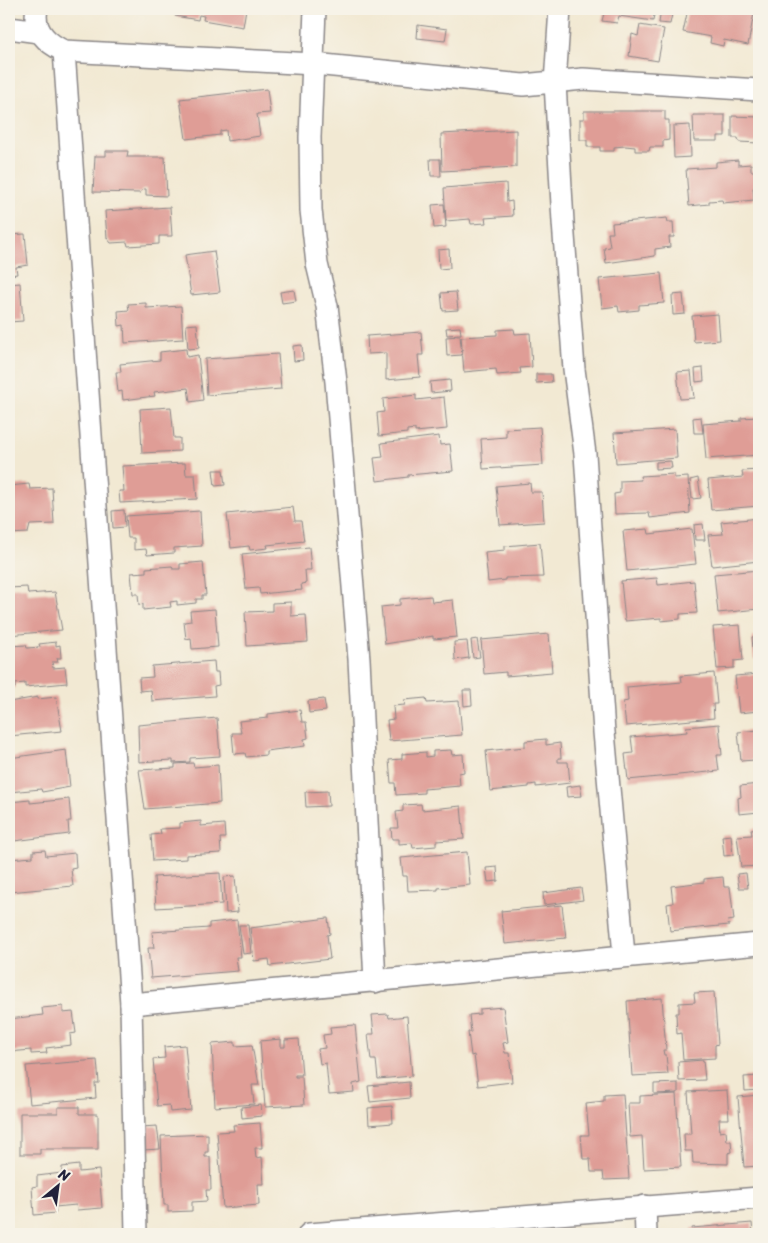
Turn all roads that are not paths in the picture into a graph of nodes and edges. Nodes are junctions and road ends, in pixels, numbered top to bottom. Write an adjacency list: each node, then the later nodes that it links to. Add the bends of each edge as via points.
1 (37, 9): 5 (street, via 35,16)
2 (316, 9): 7 (street)
3 (560, 9): 8 (street)
4 (9, 28): 5 (street)
5 (39, 32): 6 (street)
6 (64, 51): 7 (street); 13 (street)
7 (314, 64): 8 (street, via 523,85); 12 (street, via 311,210 336,382 359,659)
8 (555, 83): 9 (street, via 584,79); 11 (street, via 574,369 585,454 604,732)
9 (759, 90)
10 (759, 944): 11 (street)
11 (624, 955): 12 (street)
12 (375, 982): 13 (street)
13 (131, 1004): 17 (street)
14 (759, 1198): 15 (street)
15 (645, 1206): 16 (street); 19 (street)
16 (397, 1230): 18 (street)
17 (136, 1234)
18 (309, 1234)
19 (646, 1234)

